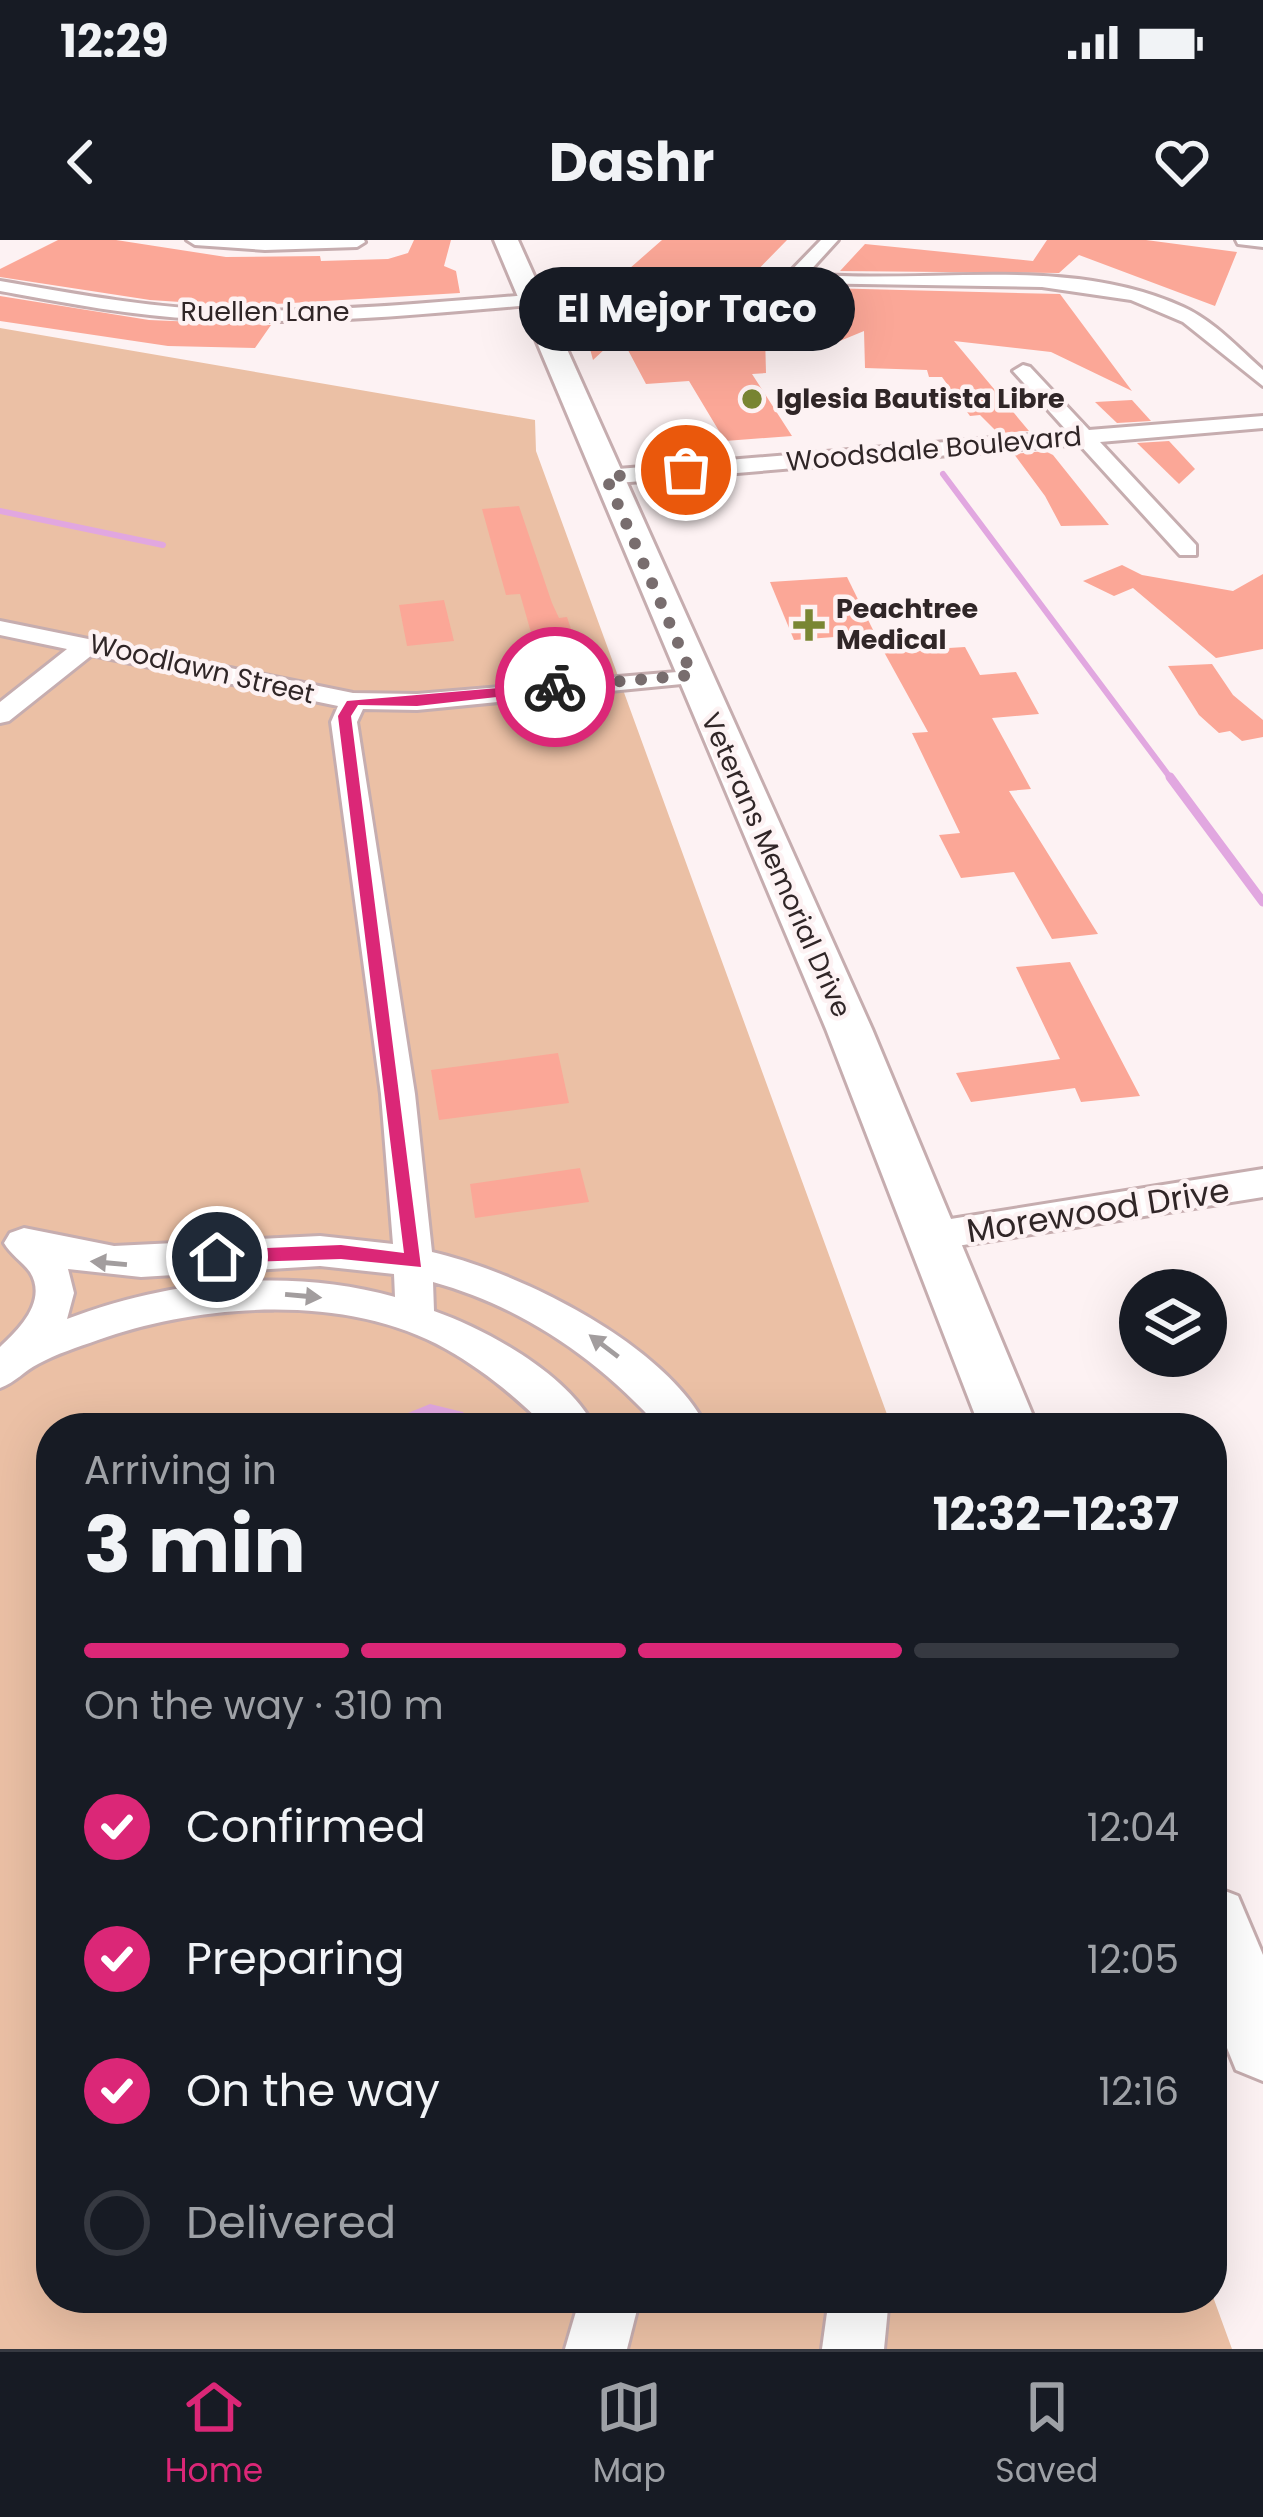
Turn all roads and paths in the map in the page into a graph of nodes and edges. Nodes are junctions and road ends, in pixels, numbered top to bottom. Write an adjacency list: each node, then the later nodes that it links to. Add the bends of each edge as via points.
1 (195, 240): 5 (street)
2 (506, 240): 9 (main road, Veterans Memorial Drive)
3 (830, 240): 7 (street)
4 (1244, 240): 6 (street)
5 (357, 242)
6 (1263, 242)
7 (796, 278): 10 (street); 12 (street, via 866,286 1037,283 1133,296 1181,313)
8 (0, 286): 9 (street, Ruellen Lane, via 201,314 380,319)
9 (532, 300): 15 (main road, Veterans Memorial Drive)
10 (758, 316)
11 (1023, 371): 14 (street)
12 (1263, 380)
13 (1263, 422): 14 (street, Woodsdale Boulevard)
14 (1083, 436): 15 (street, Woodsdale Boulevard); 16 (street)
15 (606, 477): 19 (main road, Veterans Memorial Drive)
16 (1188, 550)
17 (0, 628): 18 (street, Woodlawn Street)
18 (89, 644): 20 (street, Woodlawn Street); 21 (street)
19 (692, 675): 20 (street, Woodlawn Street); 23 (main road, Veterans Memorial Drive)
20 (353, 701): 25 (street, via 344,722)
21 (0, 715)
22 (1263, 1183): 23 (street, Morewood Drive)
23 (932, 1236): 30 (main road, Veterans Memorial Drive)
24 (12, 1239): 25 (street, one-way to 24, via 285,1252 121,1265); 27 (street, via 43,1258 55,1301 46,1327)
25 (414, 1262): 26 (street); 29 (street, one-way to 25, via 633,1369 574,1325 511,1291)
26 (415, 1317): 27 (street, one-way to 26, via 75,1329 227,1297 341,1299); 28 (street, via 500,1359)
27 (13, 1361)
28 (560, 1413)
29 (673, 1413)
30 (1003, 1413)
31 (1227, 1958): 32 (main road)
32 (1263, 2043)
33 (606, 2313): 35 (street)
34 (857, 2313): 36 (street)
35 (596, 2349)
36 (853, 2349)

